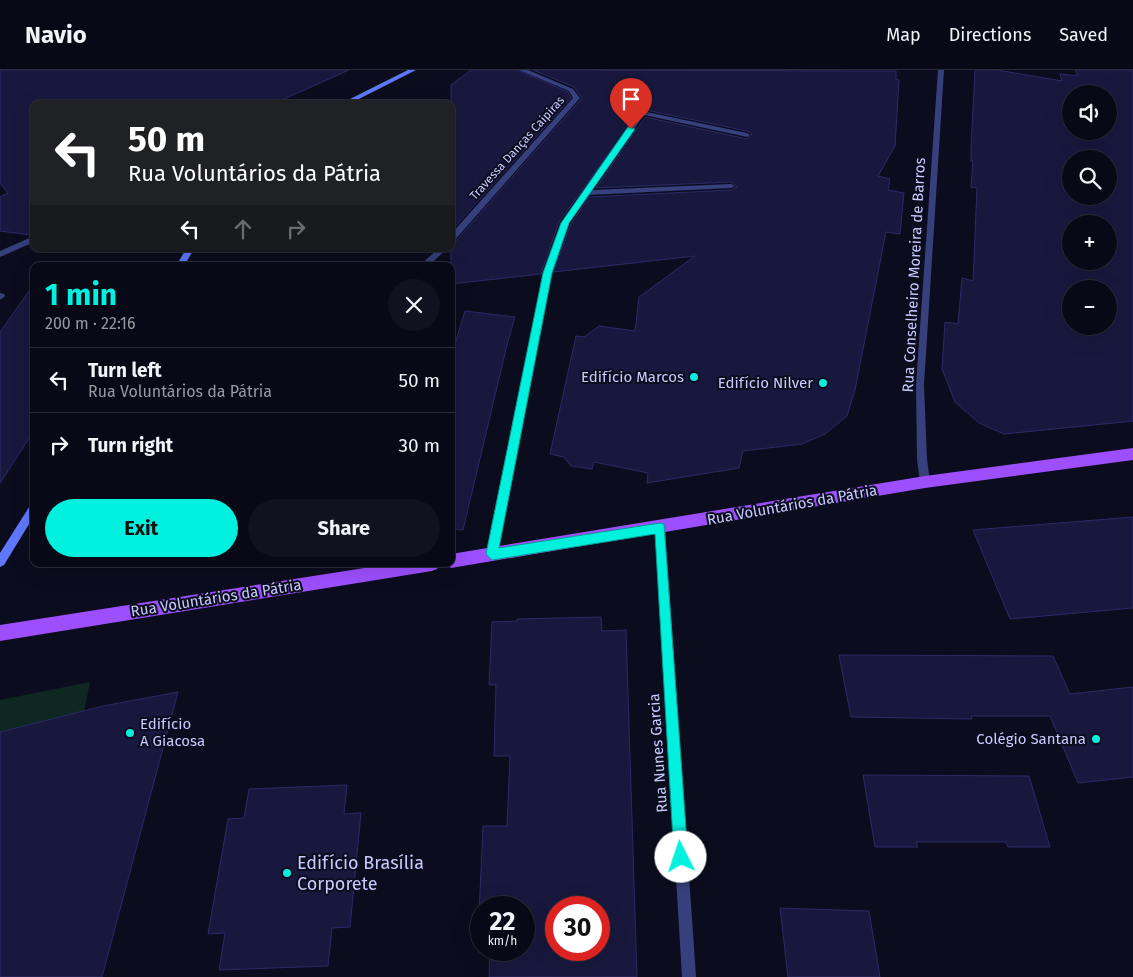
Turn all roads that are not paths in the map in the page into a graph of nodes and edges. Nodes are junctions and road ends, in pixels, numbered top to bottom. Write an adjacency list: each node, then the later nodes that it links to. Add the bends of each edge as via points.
1 (413, 70): 4 (main road)
2 (522, 70): 8 (street, Travessa Danças Caipiras, via 572,90 577,98)
3 (941, 70): 14 (street, Rua Conselheiro Moreira de Barros, via 920,385)
4 (351, 100)
5 (747, 135): 7 (street, via 642,113)
6 (731, 186): 7 (street)
7 (586, 194): 17 (street, via 565,223 547,273)
8 (455, 235)
9 (30, 241): 11 (street)
10 (439, 252): 12 (street)
11 (0, 254)
12 (428, 262)
13 (1133, 454): 14 (main road, Rua Voluntários da Pátria)
14 (925, 482): 16 (main road, Rua Voluntários da Pátria)
15 (30, 513): 19 (main road)
16 (660, 528): 17 (main road, Rua Voluntários da Pátria); 22 (street, Rua Nunes Garcia)
17 (492, 554): 18 (main road, Rua Voluntários da Pátria)
18 (455, 560)
19 (0, 562)
20 (413, 567): 21 (main road, Rua Voluntários da Pátria)
21 (0, 633)
22 (689, 977)

